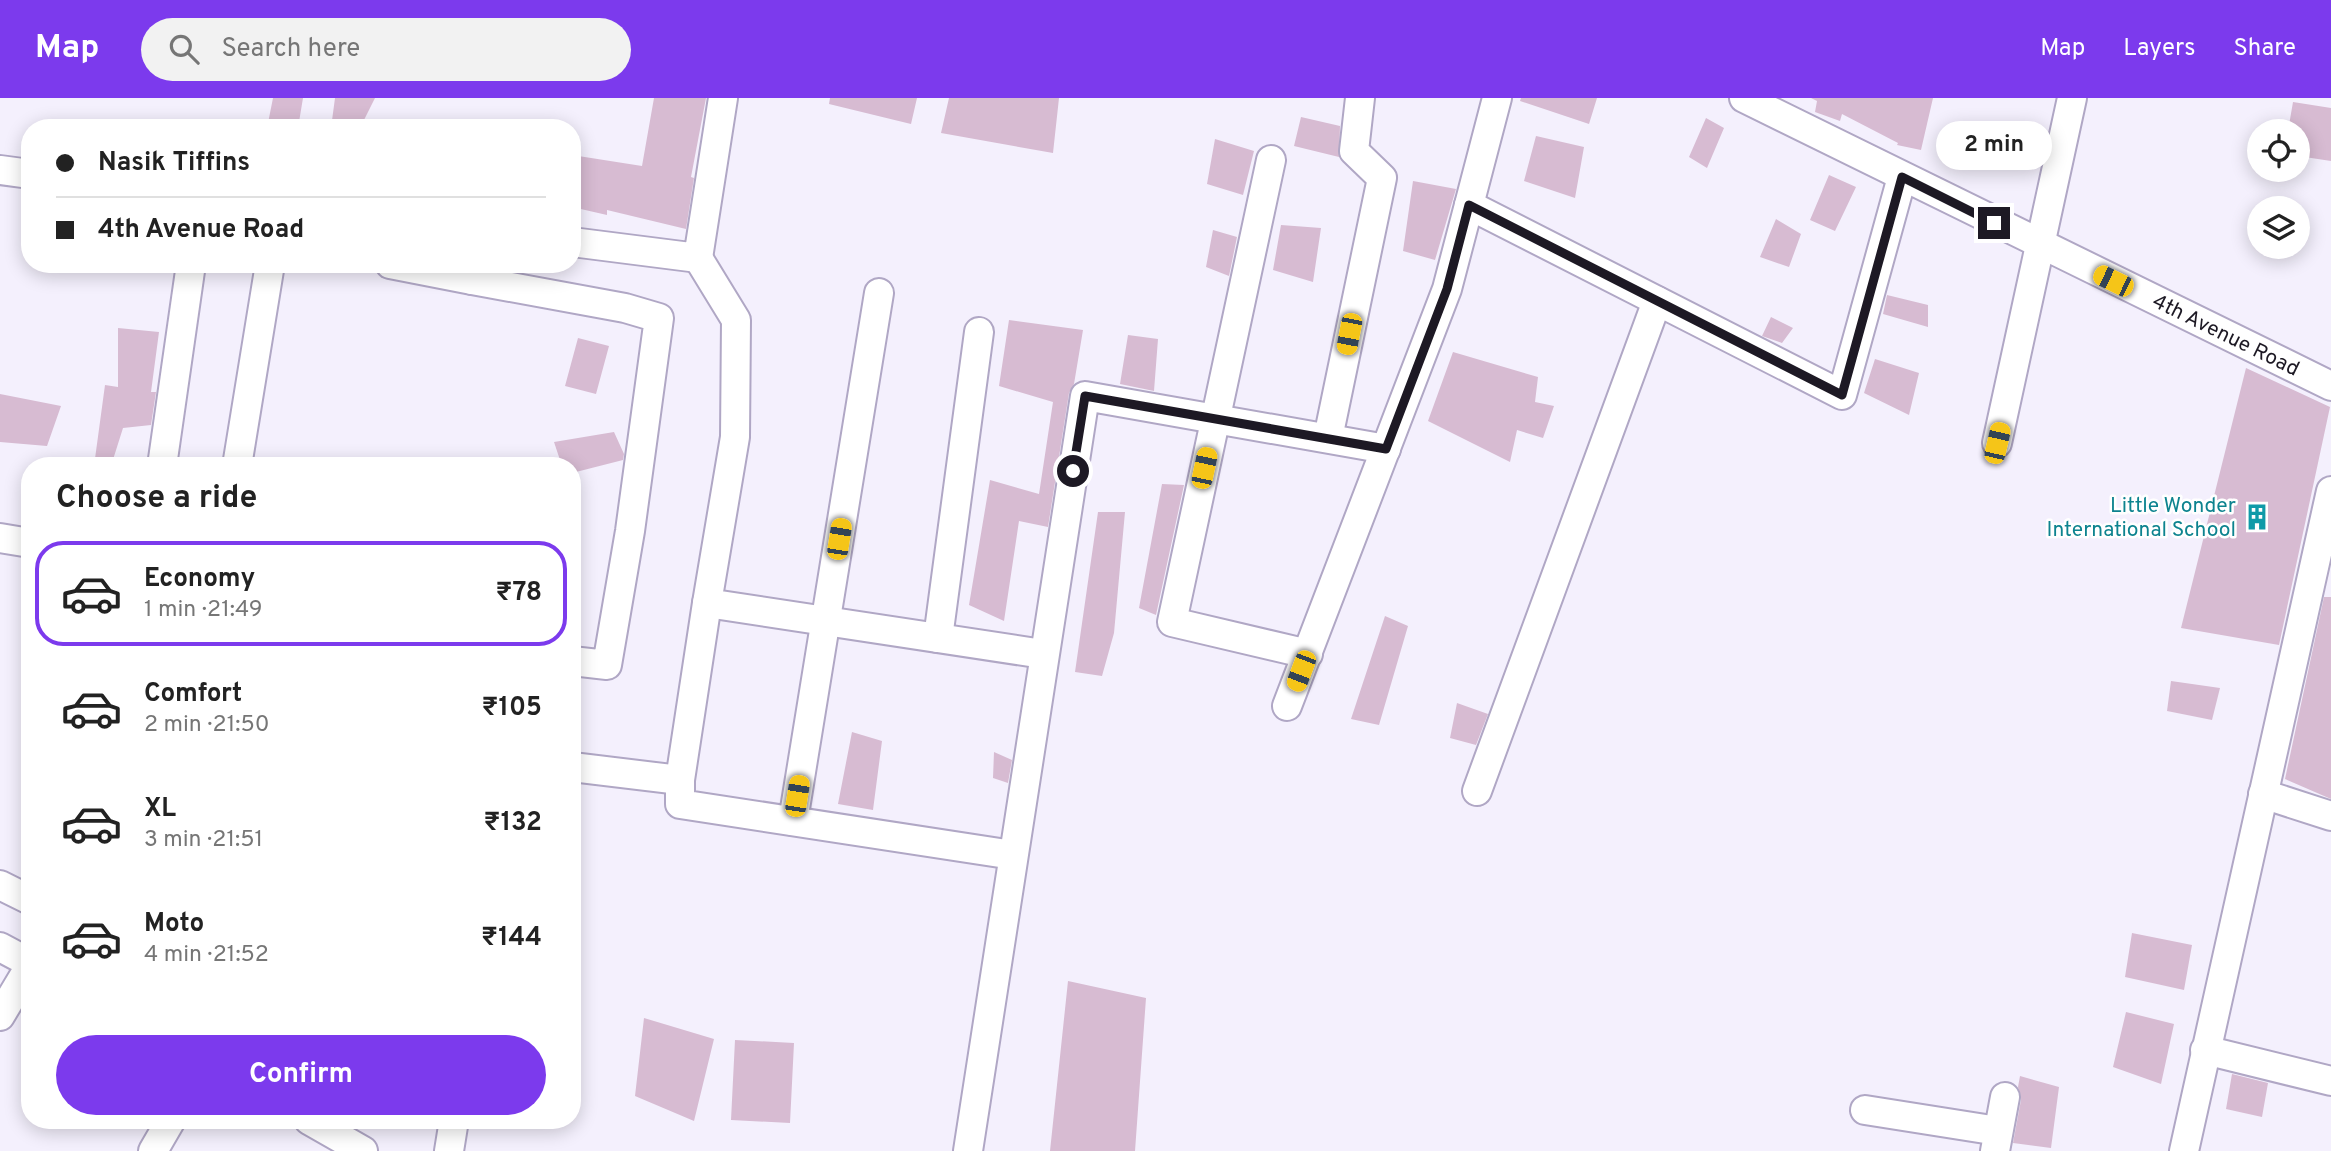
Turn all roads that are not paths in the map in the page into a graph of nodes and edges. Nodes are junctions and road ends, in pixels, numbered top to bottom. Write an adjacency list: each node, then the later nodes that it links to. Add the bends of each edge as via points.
1 (723, 98): 14 (street)
2 (1360, 98): 23 (street, via 1354,151 1381,178)
3 (1497, 98): 11 (street)
4 (1744, 98): 6 (street, 4th Avenue Road)
5 (2072, 98): 13 (street)
6 (1793, 110): 10 (street, 4th Avenue Road)
7 (1271, 160): 22 (street)
8 (0, 170): 9 (street)
9 (21, 173)
10 (1902, 177): 13 (street, 4th Avenue Road); 19 (street, via 1842,395)
11 (1469, 205): 19 (street); 25 (street, via 1447,289)
12 (581, 243): 14 (street)
13 (2041, 246): 21 (street, 4th Avenue Road); 24 (street)
14 (698, 258): 31 (street, via 736,320 735,437)
15 (190, 273): 26 (street)
16 (269, 273): 27 (street)
17 (478, 273): 36 (street, via 659,318 607,665)
18 (879, 293): 32 (street)
19 (1657, 301): 40 (street)
20 (979, 332): 33 (street)
21 (2331, 386)
22 (1215, 417): 23 (street); 34 (street, via 1085,396); 35 (street, via 1172,622)
23 (1328, 438): 25 (street)
24 (1997, 443)
25 (1386, 449): 35 (street)
26 (163, 457)
27 (238, 457)
28 (2331, 491): 41 (street)
29 (0, 538): 30 (street)
30 (21, 542)
31 (706, 603): 32 (street); 39 (street)
32 (825, 621): 33 (street); 43 (street)
33 (938, 638): 34 (street)
34 (1043, 654): 44 (street)
35 (1308, 654): 37 (street)
36 (581, 662)
37 (1287, 706)
38 (581, 768): 39 (street)
39 (680, 780): 43 (street, via 680,804)
40 (1477, 791)
41 (2263, 794): 42 (street); 51 (street)
42 (2331, 816)
43 (793, 821): 44 (street)
44 (1013, 855): 62 (street)
45 (0, 885): 46 (street)
46 (21, 896)
47 (0, 947): 48 (street)
48 (21, 959)
49 (21, 980): 50 (street)
50 (0, 1016)
51 (2205, 1050): 52 (street); 63 (street)
52 (2331, 1081)
53 (2005, 1097): 58 (street)
54 (1865, 1110): 58 (street)
55 (166, 1129): 59 (street)
56 (325, 1129): 60 (street)
57 (453, 1129): 61 (street)
58 (1996, 1141)
59 (153, 1151)
60 (363, 1151)
61 (449, 1151)
62 (968, 1151)
63 (2184, 1151)

